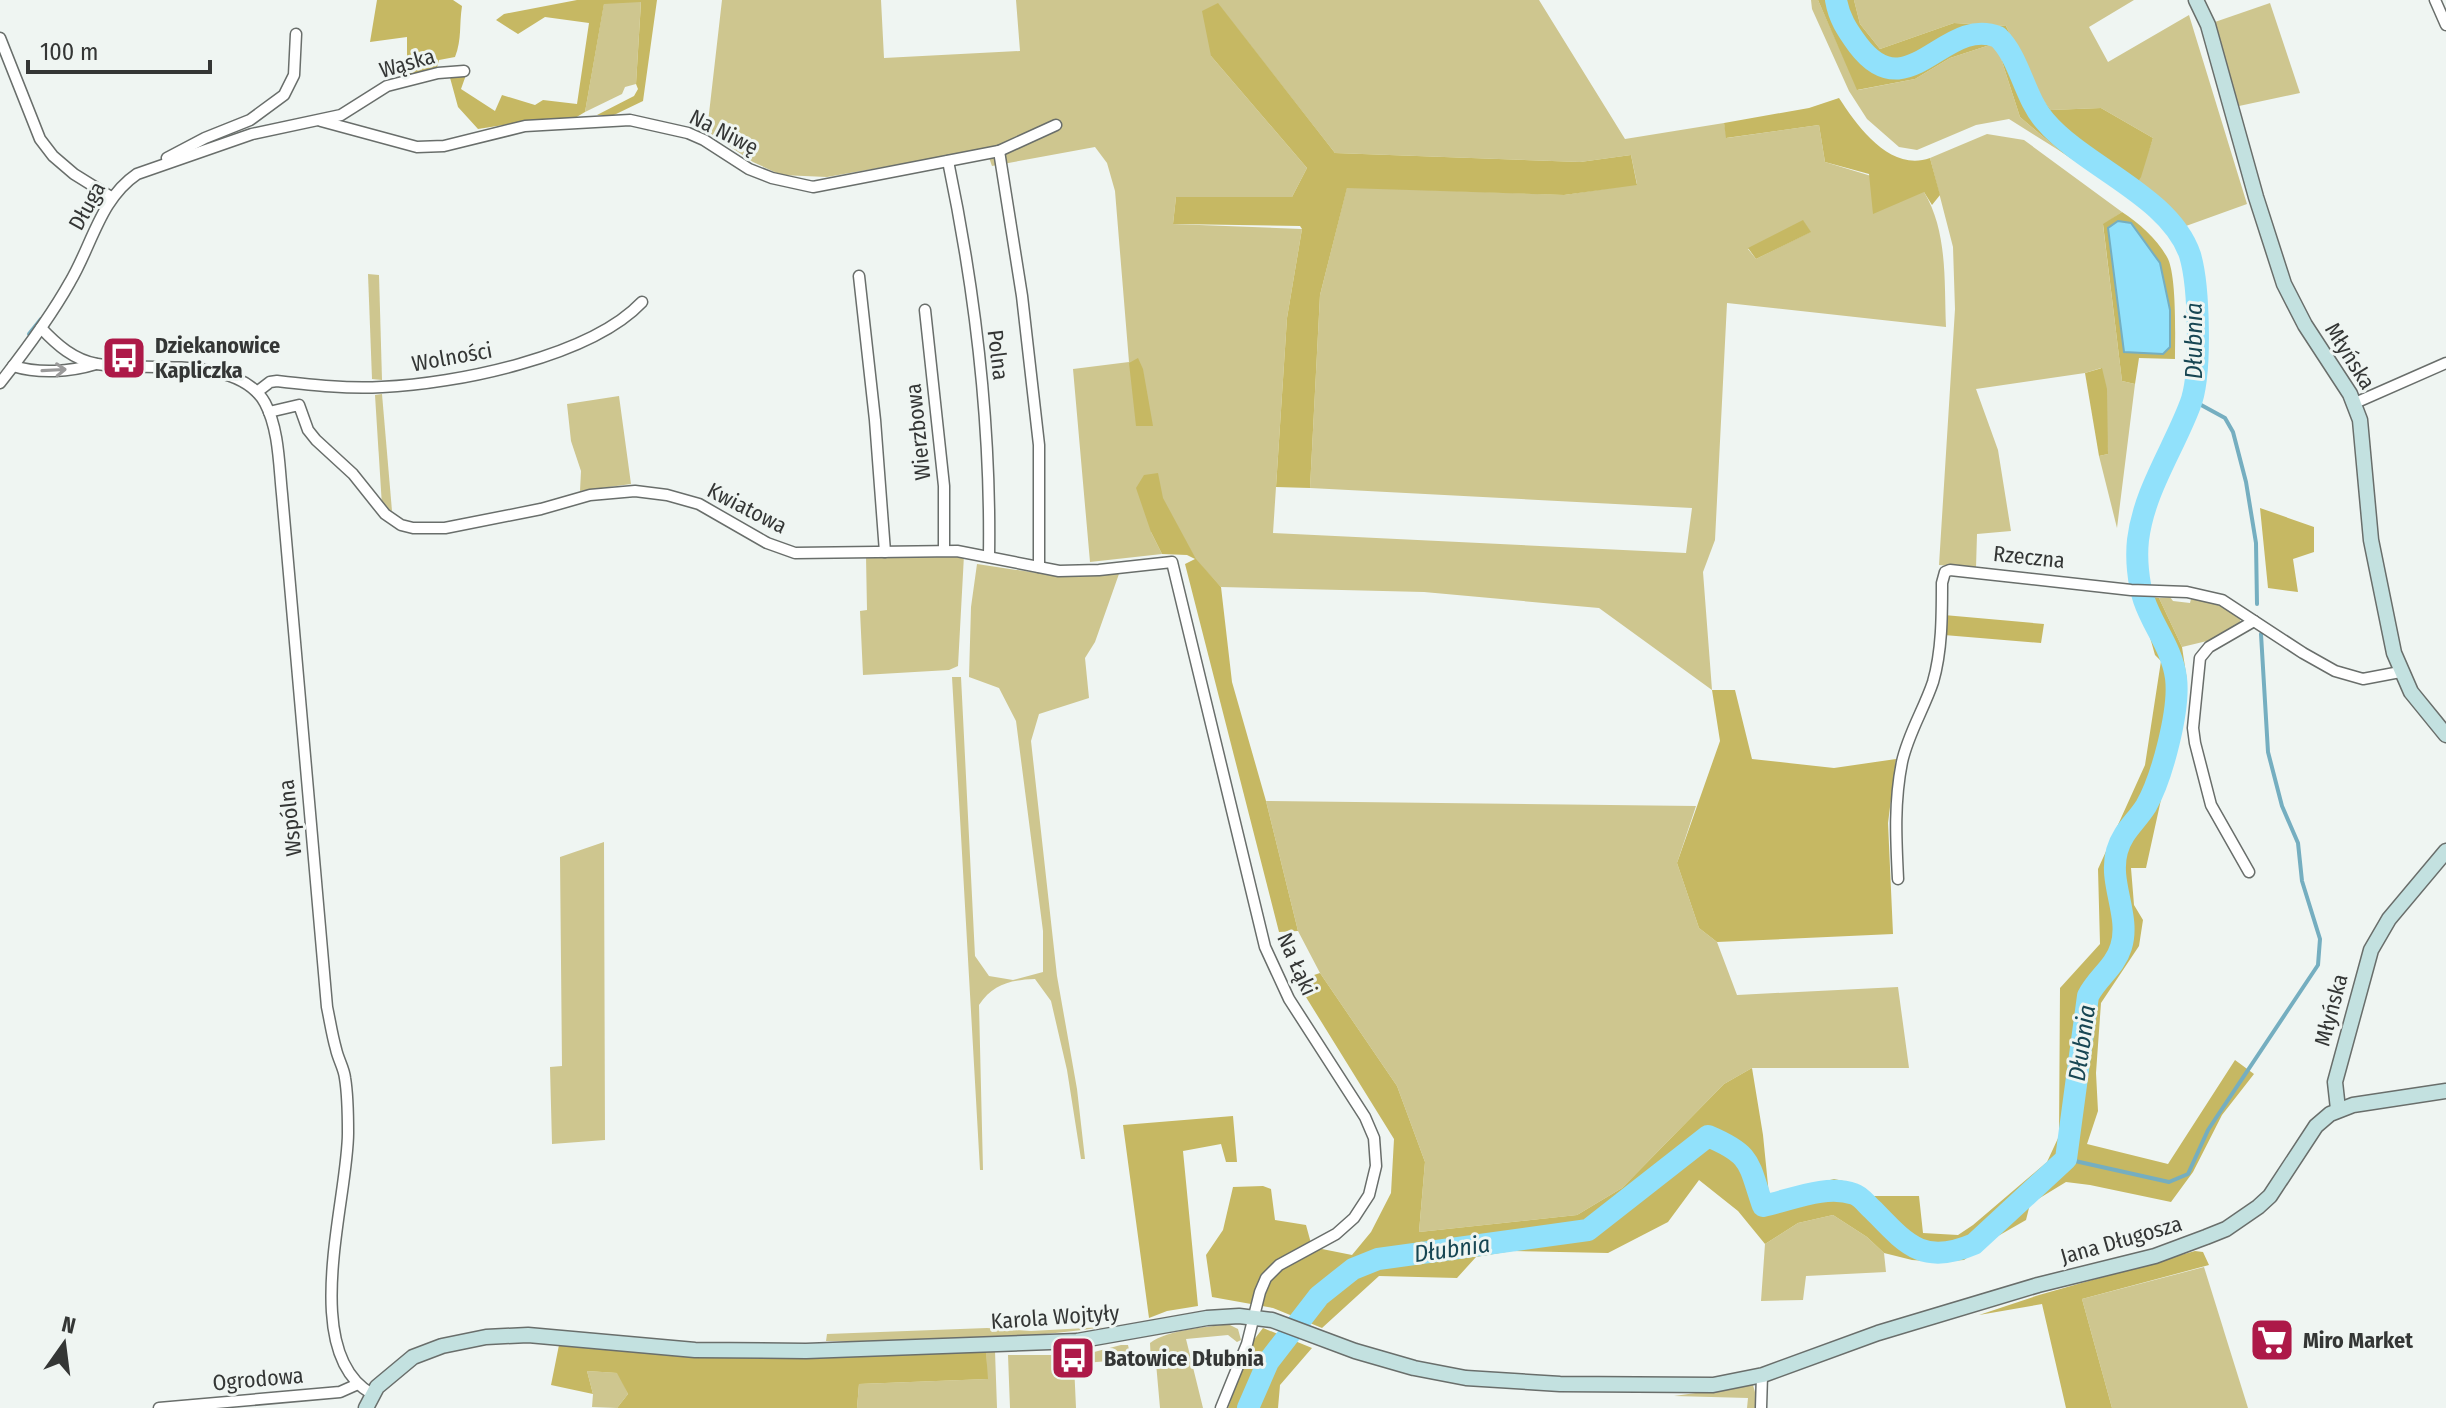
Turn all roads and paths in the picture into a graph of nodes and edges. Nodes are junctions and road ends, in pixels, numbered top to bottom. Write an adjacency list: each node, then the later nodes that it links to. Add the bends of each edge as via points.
1 (2196, 0): 22 (street, Młyńska, via 2208,25 2284,284)
2 (2435, 0): 3 (street)
3 (2446, 25)
4 (296, 34): 11 (street, via 294,75 284,95 250,120)
5 (0, 38): 12 (street, via 40,139 74,174)
6 (464, 71): 7 (street, Wąska, via 387,86 350,112)
7 (321, 121): 10 (street, Na Niwę, via 417,147 444,146 525,126 630,120 688,133 749,169 813,187); 11 (street, Długa, via 252,134)
8 (1056, 125): 9 (street, Na Niwę)
9 (999, 151): 10 (street, Na Niwę); 28 (street, via 1038,433)
10 (948, 161): 26 (street, Polna, via 983,398)
11 (137, 174): 12 (street, Długa)
12 (111, 197): 16 (street, Długa, via 71,281)
13 (859, 276): 25 (street)
14 (642, 302): 21 (street, Wolności, via 571,346 480,374 379,388 277,381)
15 (925, 310): 24 (street, Wierzbowa, via 944,486)
16 (41, 328): 18 (street, via 63,350); 19 (street, Długa)
17 (2446, 363): 22 (street)
18 (96, 364): 19 (street, one-way to 18, via 49,371); 21 (street, via 219,373)
19 (13, 366): 20 (street, Długa)
20 (0, 383)
21 (257, 392): 23 (street, Wspólna)
22 (2355, 403): 30 (street, Młyńska, via 2363,435 2373,554)
23 (269, 412): 25 (street, Kwiatowa, via 299,405 316,440 385,514 409,528 445,528 590,495 635,491 699,504 786,551); 39 (street, Wspólna, via 281,481 327,1007 346,1089 346,1157 334,1238 335,1331 343,1365)
24 (944, 550): 25 (street, Kwiatowa); 26 (street, Kwiatowa)
25 (885, 552)
26 (989, 556): 28 (street, Kwiatowa)
27 (1172, 562): 28 (street, Kwiatowa, via 1079,571); 37 (street, Na Łąki, via 1265,947 1289,999 1365,1117 1376,1152 1373,1183 1359,1212 1336,1234 1274,1269 1261,1287)
28 (1039, 567)
29 (2254, 621): 30 (street, Rzeczna, via 2335,671 2363,679); 33 (street, via 2200,658 2193,728 2211,805); 34 (street, Rzeczna, via 2222,600 2187,592 1945,572 1938,659 1896,795)
30 (2400, 672): 31 (street, Młyńska)
31 (2446, 735)
32 (2446, 851): 36 (street, Młyńska, via 2389,919 2371,950 2335,1082)
33 (2249, 872)
34 (1898, 879)
35 (2446, 1091): 36 (street)
36 (2338, 1109): 38 (street, Jana Długosza, via 2316,1126 2270,1196 2226,1229 2155,1256 1878,1333)
37 (1256, 1316): 38 (street, Karola Wojtyły, via 1414,1368 1466,1378 1701,1385); 40 (street, Karola Wojtyły, via 1207,1318 1077,1341 793,1352 496,1336 413,1357 389,1375); 42 (street, Na Łąki)
38 (1762, 1375): 43 (street)
39 (358, 1384): 40 (street, Wspólna); 41 (street, Ogrodowa, via 340,1392)
40 (369, 1401)
41 (159, 1408)
42 (1221, 1408)
43 (1761, 1408)

